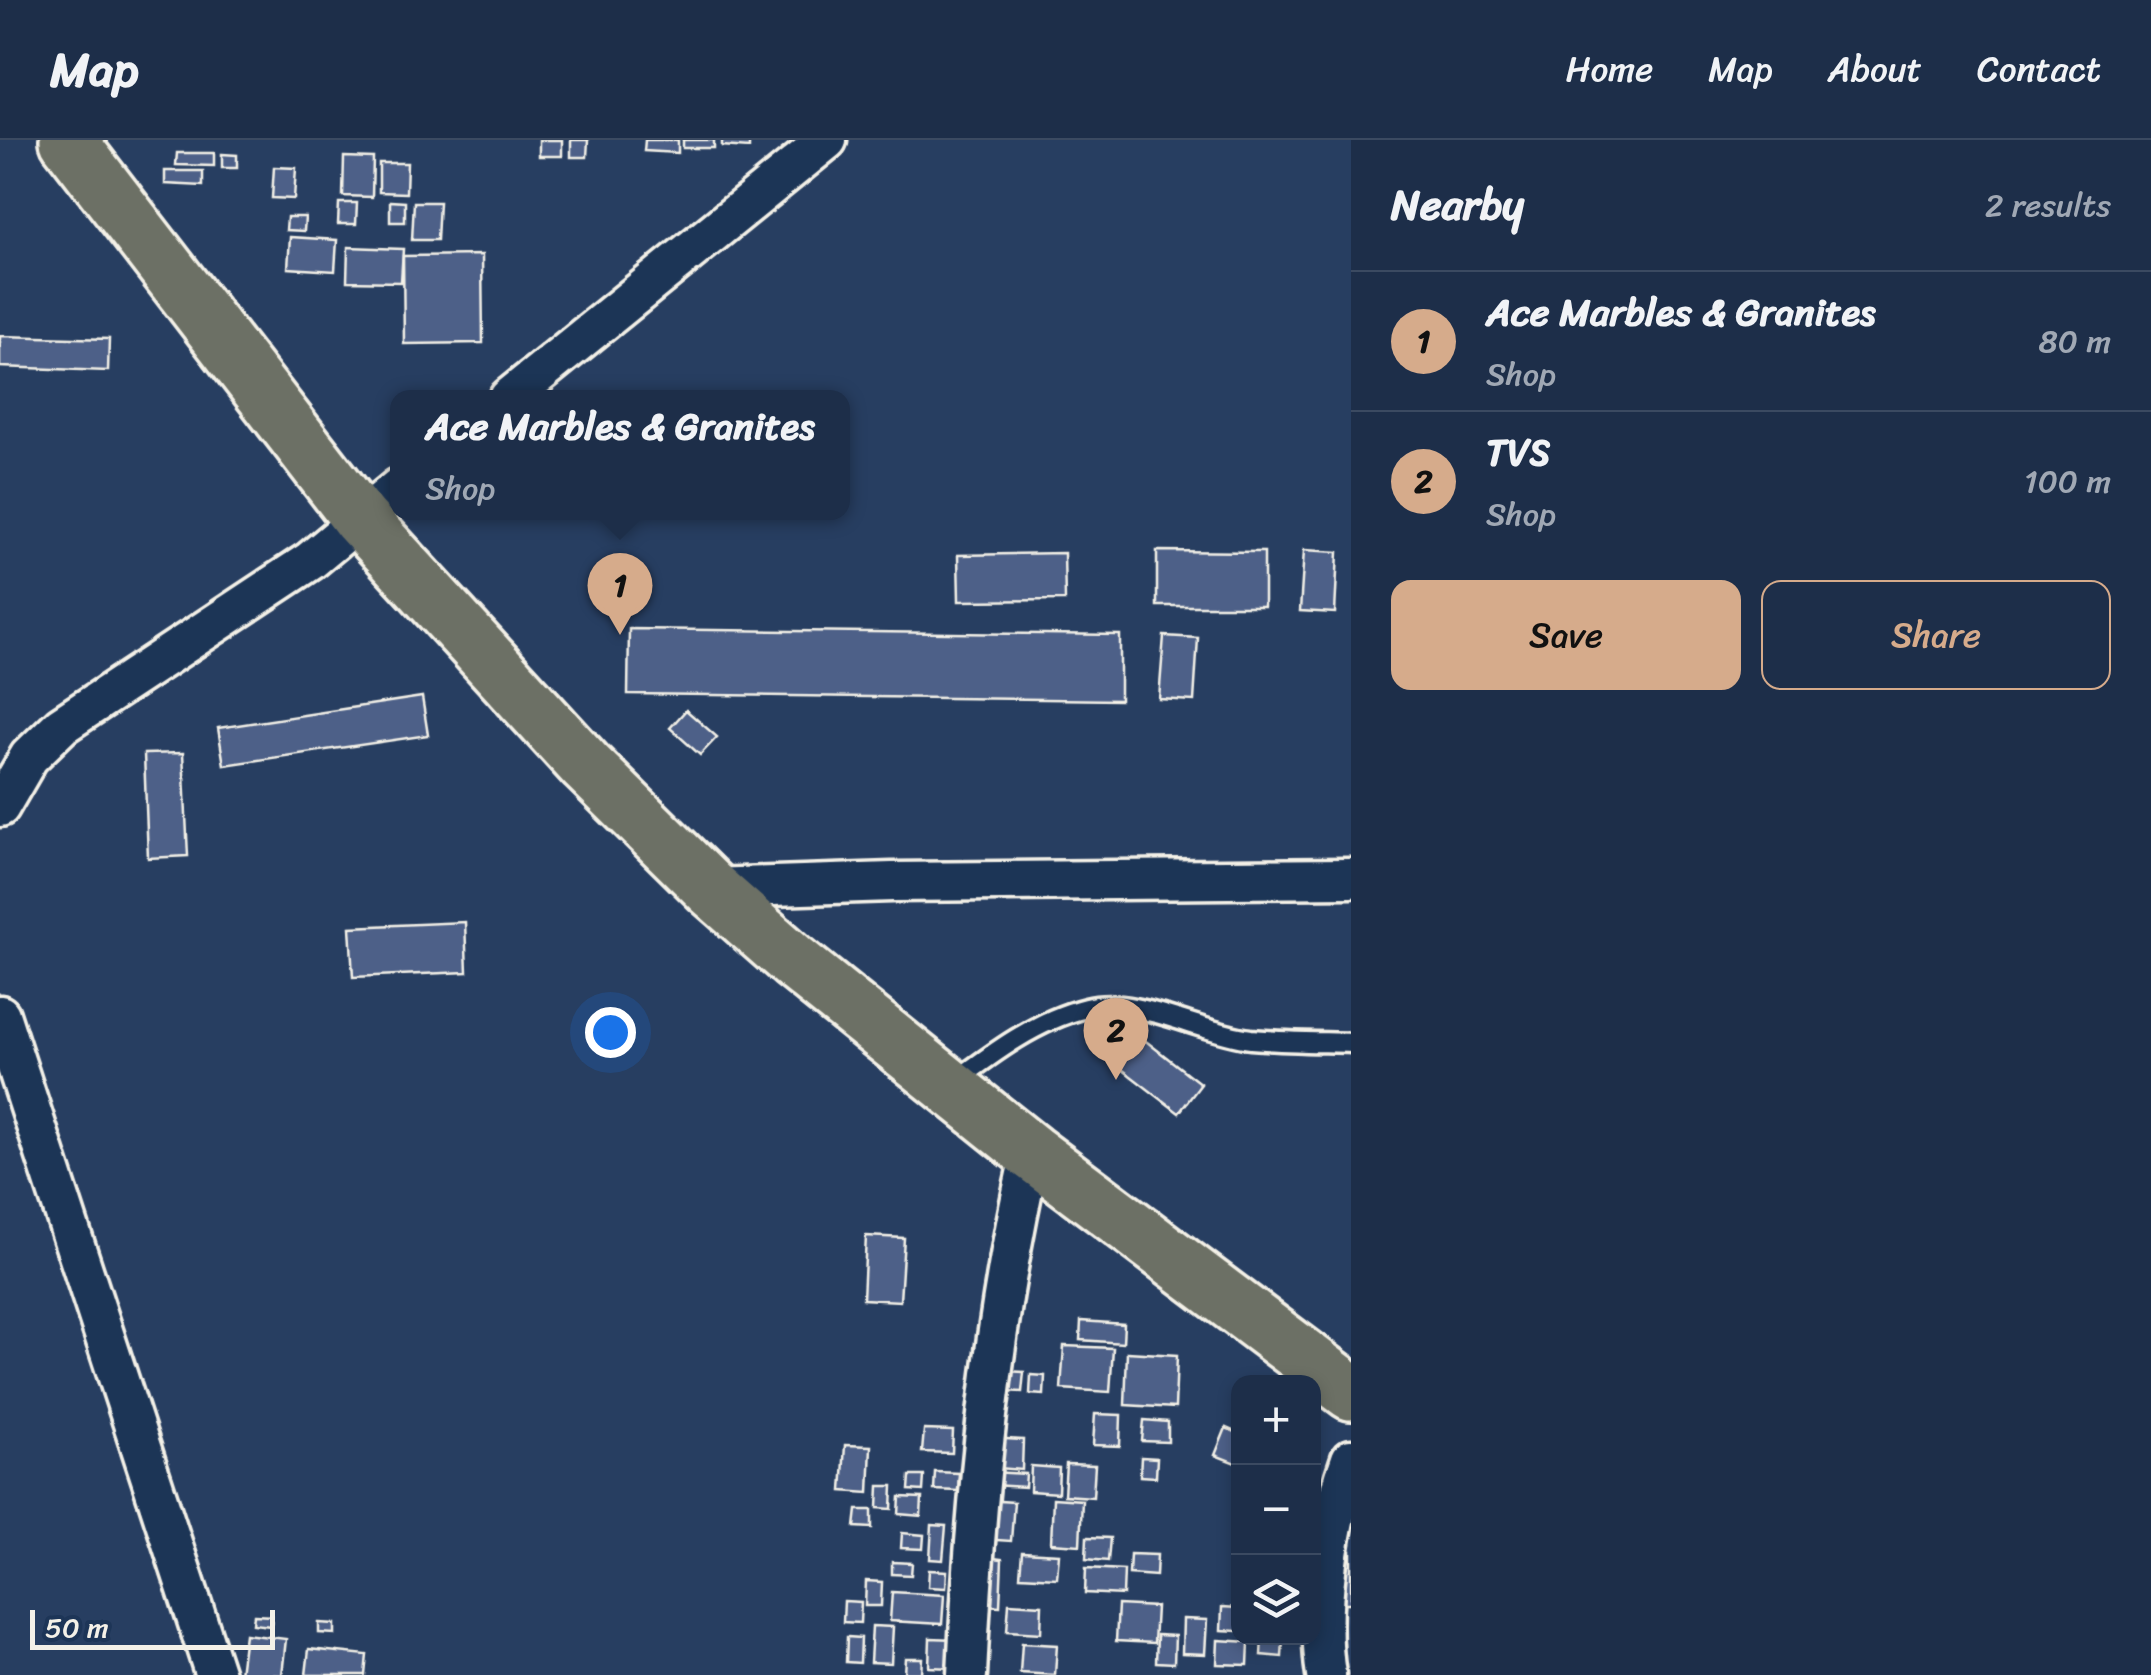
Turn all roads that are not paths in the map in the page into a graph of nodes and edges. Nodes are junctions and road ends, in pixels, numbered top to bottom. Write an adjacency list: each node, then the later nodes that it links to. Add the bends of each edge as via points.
1 (68, 140): 4 (highway)
2 (827, 140): 3 (street)
3 (519, 390)
4 (379, 503): 6 (street, via 310,561 62,725 28,757)
5 (392, 520): 8 (highway, via 586,766)
6 (0, 807)
7 (1351, 878): 8 (street)
8 (710, 888): 11 (highway)
9 (0, 1015): 15 (street)
10 (1351, 1044): 11 (lane, via 1250,1038 1142,1010 1090,1006 993,1053)
11 (949, 1086): 12 (highway)
12 (1031, 1152): 13 (highway); 16 (street, via 982,1460)
13 (1351, 1392)
14 (1351, 1459): 17 (street, via 1333,1528 1324,1607)
15 (215, 1675)
16 (967, 1675)
17 (1326, 1675)

